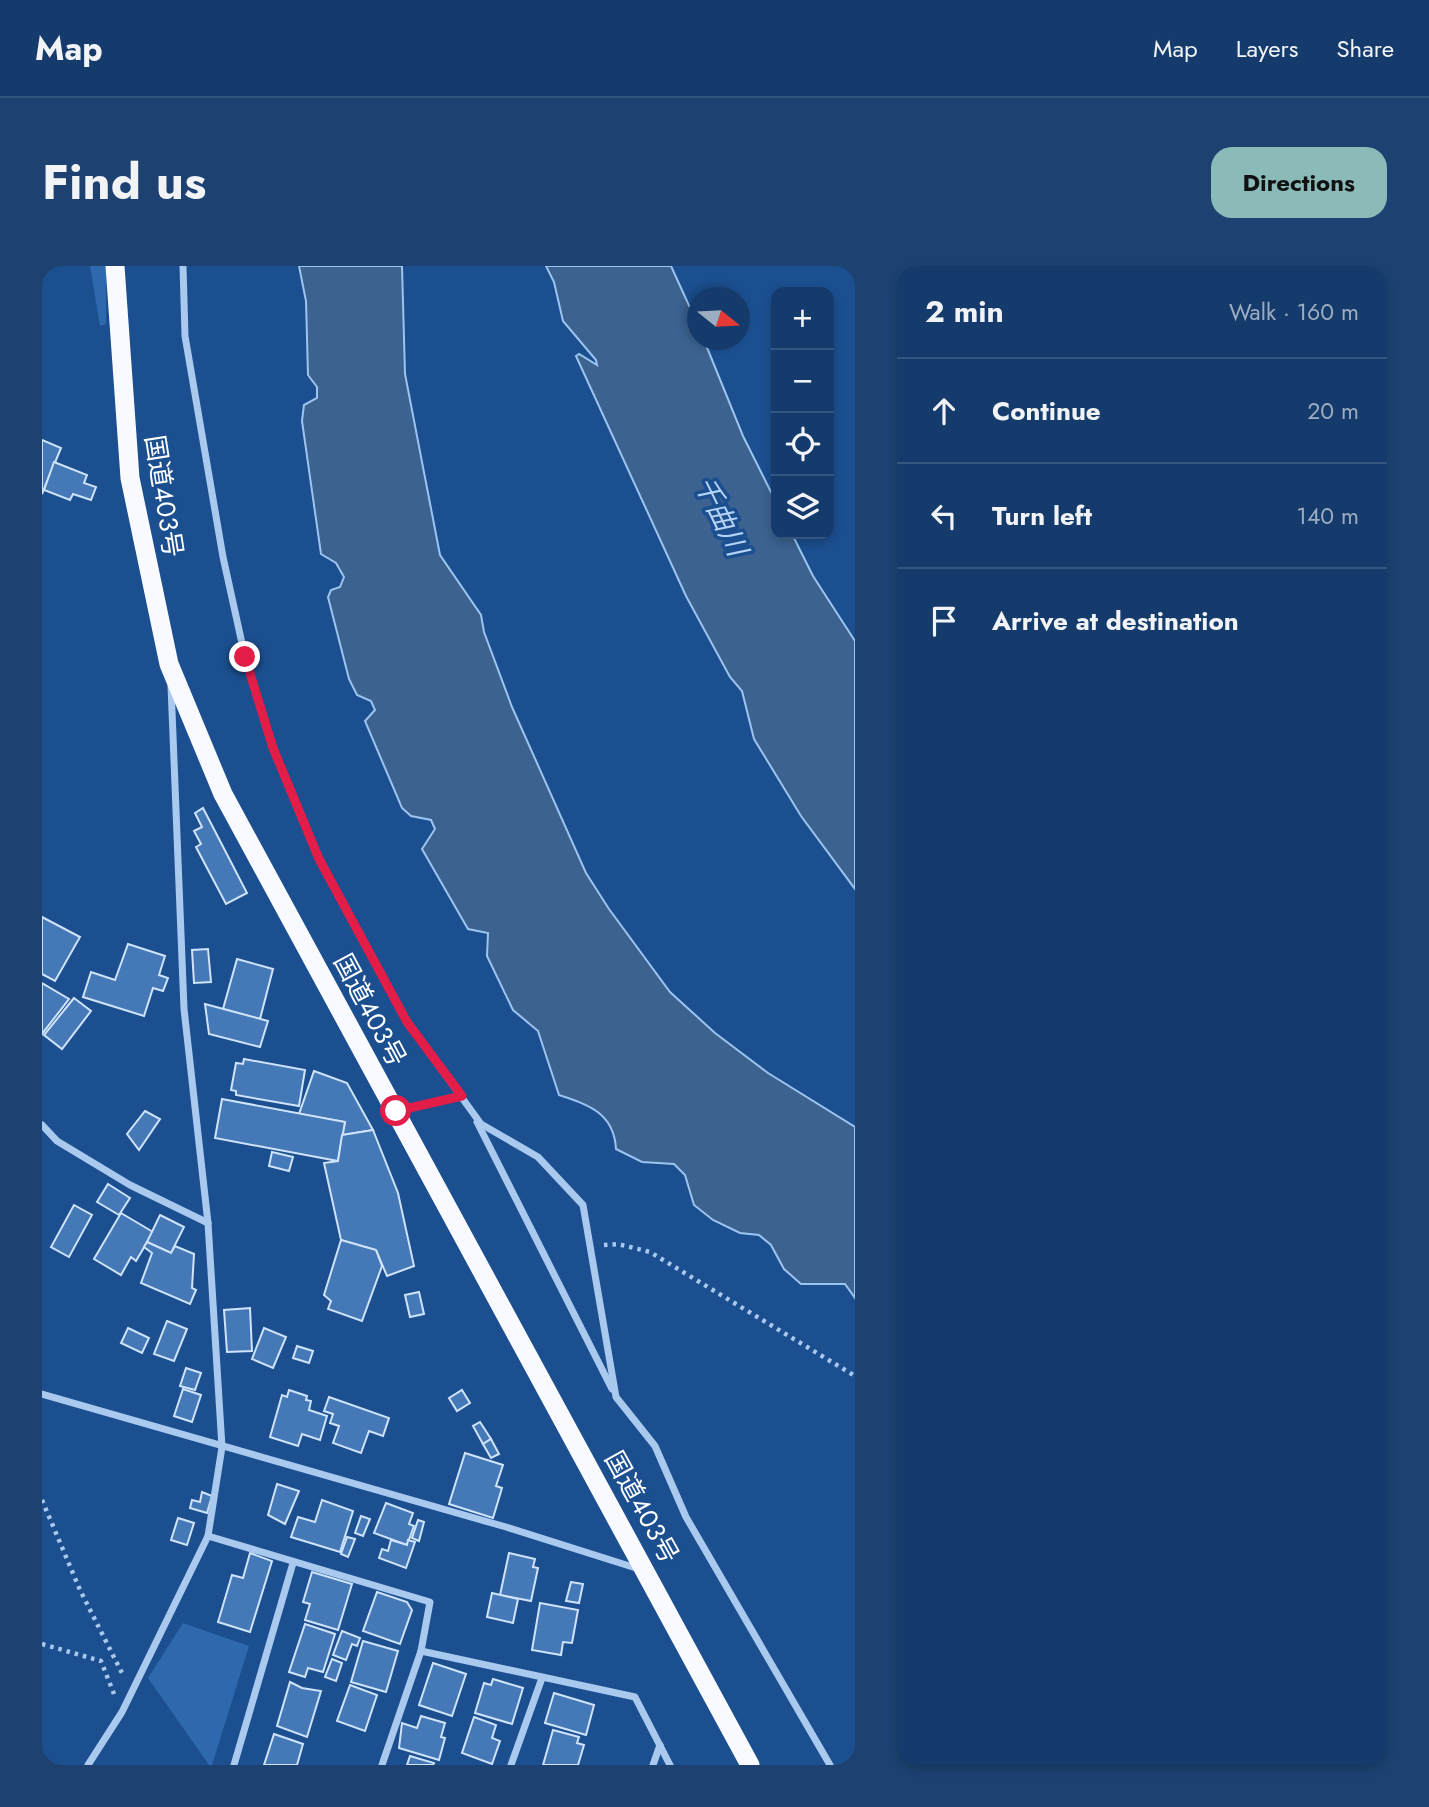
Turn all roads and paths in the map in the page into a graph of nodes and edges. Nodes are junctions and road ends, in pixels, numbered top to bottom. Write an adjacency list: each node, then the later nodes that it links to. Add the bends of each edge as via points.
1 (115, 266): 3 (highway, 国道403号, via 130,478)
2 (183, 266): 4 (street, via 185,336 223,556 245,657 273,748 319,859 407,1022)
3 (169, 664): 6 (highway, 国道403号, via 223,794); 8 (street, via 184,1009)
4 (462, 1096): 5 (street); 6 (street)
5 (469, 1106): 9 (street, via 481,1124 538,1157 583,1205); 12 (street)
6 (396, 1111): 17 (highway, 国道403号)
7 (42, 1125): 8 (street, via 57,1141 130,1185)
8 (208, 1223): 13 (street)
9 (595, 1270): 10 (path, via 597,1245 618,1244 650,1252); 12 (street)
10 (855, 1377)
11 (42, 1394): 13 (street)
12 (616, 1397): 31 (street, via 654,1446 686,1517)
13 (222, 1447): 15 (street); 17 (street)
14 (42, 1500): 21 (path, via 80,1590)
15 (208, 1536): 16 (street); 21 (street)
16 (293, 1563): 19 (street, via 430,1602); 25 (street)
17 (647, 1572): 30 (highway, 国道403号)
18 (42, 1644): 22 (path, via 101,1661)
19 (421, 1651): 20 (street); 26 (street)
20 (542, 1678): 23 (street, via 635,1697); 27 (street)
21 (131, 1690): 22 (street)
22 (122, 1713): 24 (street)
23 (660, 1745): 28 (street); 29 (street)
24 (88, 1765)
25 (234, 1765)
26 (382, 1765)
27 (511, 1765)
28 (653, 1765)
29 (670, 1765)
30 (750, 1765)
31 (830, 1765)

